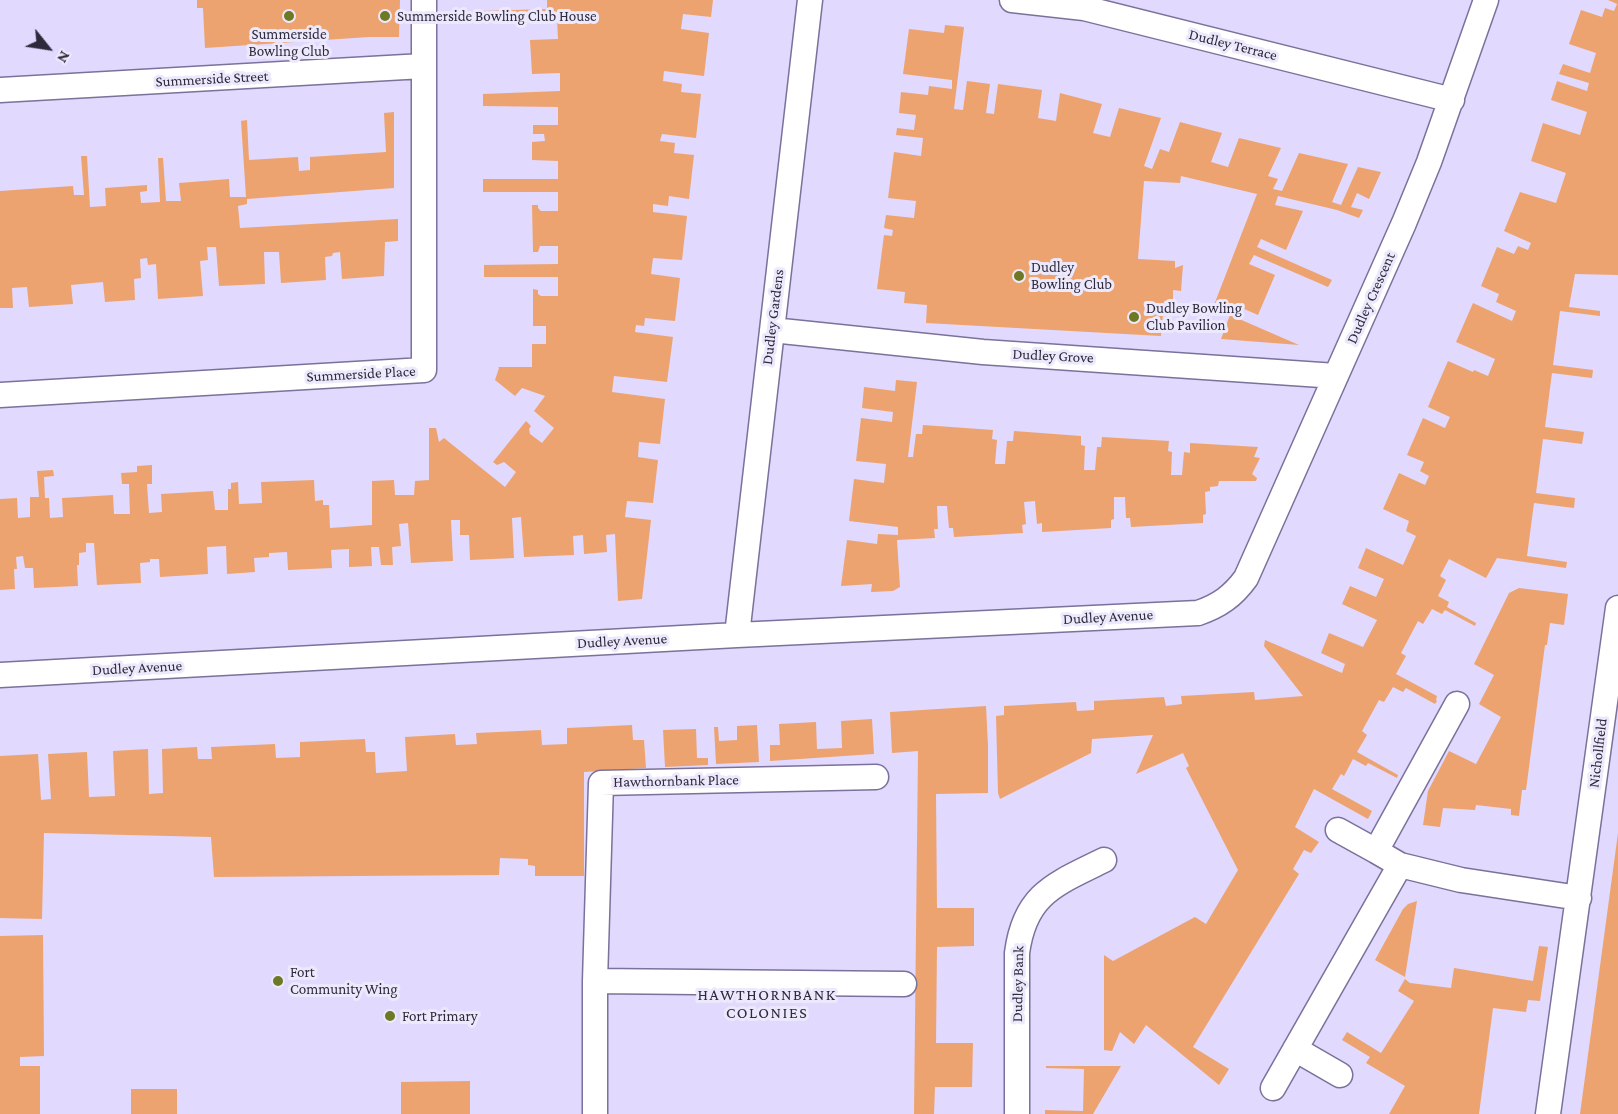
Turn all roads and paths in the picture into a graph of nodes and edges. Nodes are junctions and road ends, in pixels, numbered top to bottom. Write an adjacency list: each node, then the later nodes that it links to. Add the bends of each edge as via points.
1 (424, 0): 5 (street, Summerside Place)
2 (810, 0): 8 (street, Dudley Gardens)
3 (1012, 0): 7 (street, Dudley Terrace, via 1084,8)
4 (1486, 0): 7 (street, Dudley Crescent)
5 (423, 66): 6 (street, Summerside Street); 10 (street, Summerside Place, via 424,370)
6 (0, 90)
7 (1452, 99): 9 (street, Dudley Crescent, via 1404,223)
8 (772, 330): 9 (street, Dudley Grove, via 983,352); 13 (street, Dudley Gardens)
9 (1336, 376): 11 (street, Dudley Crescent)
10 (0, 395)
11 (1238, 589): 13 (street, Dudley Avenue, via 1213,608 1198,613)
12 (1618, 608): 21 (street, Nichollfield)
13 (737, 635): 14 (street, Dudley Avenue)
14 (0, 675)
15 (1457, 704): 18 (street)
16 (876, 777): 22 (street, Hawthornbank Place, via 601,783)
17 (1338, 830): 18 (street)
18 (1376, 851): 20 (street)
19 (1104, 860): 28 (street, Dudley Bank, via 1052,886 1031,909 1022,928 1017,953)
20 (1400, 865): 21 (street, via 1461,880); 24 (street)
21 (1579, 898): 29 (street, Nichollfield)
22 (596, 981): 23 (street); 27 (street, Hawthornbank Place)
23 (904, 984)
24 (1295, 1049): 25 (street); 26 (street)
25 (1340, 1076)
26 (1273, 1088)
27 (595, 1114)
28 (1017, 1114)
29 (1548, 1114)

